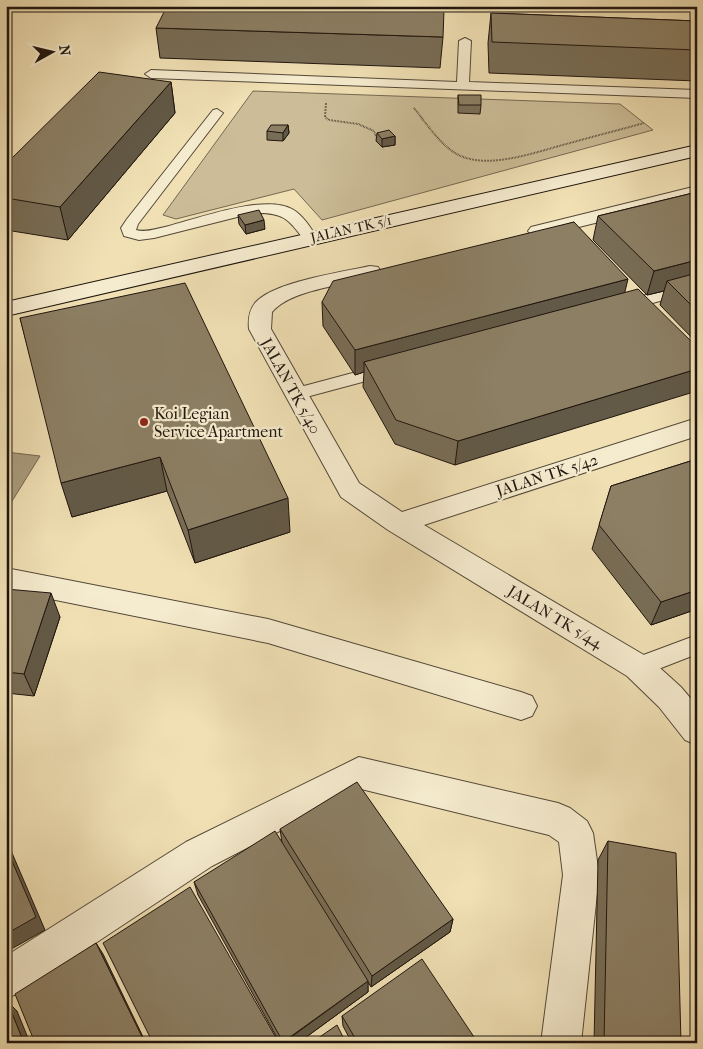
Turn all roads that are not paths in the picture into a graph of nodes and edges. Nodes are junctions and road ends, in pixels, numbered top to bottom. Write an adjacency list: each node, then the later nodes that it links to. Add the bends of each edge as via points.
1 (465, 41): 3 (lane)
2 (151, 74): 3 (lane)
3 (463, 85): 4 (lane)
4 (697, 94)
5 (216, 112): 9 (lane, via 132,222 129,233 139,236 154,234 270,207 292,214)
6 (697, 150): 9 (street, JALAN TK 5/1)
7 (697, 192): 8 (street, via 571,232)
8 (517, 237)
9 (310, 238): 14 (street, JALAN TK 5/1)
10 (394, 266): 18 (street, JALAN TK 5/40, via 281,294 265,306 258,319 260,329)
11 (697, 286): 13 (lane)
12 (626, 288): 13 (lane)
13 (640, 301): 15 (lane); 16 (lane)
14 (6, 309)
15 (611, 309)
16 (653, 314)
17 (410, 363): 18 (lane)
18 (295, 394): 20 (street, JALAN TK 5/40, via 350,490)
19 (697, 427): 20 (street, JALAN TK 5/42)
20 (398, 523): 23 (street, JALAN TK 5/44)
21 (6, 579): 24 (street, via 268,631)
22 (697, 644): 23 (lane)
23 (638, 667): 25 (street, JALAN TK 5/44, via 670,697)
24 (521, 706)
25 (697, 730)
26 (6, 979): 27 (street, via 199,854 359,773 558,820 575,833 581,875)
27 (561, 1043)

